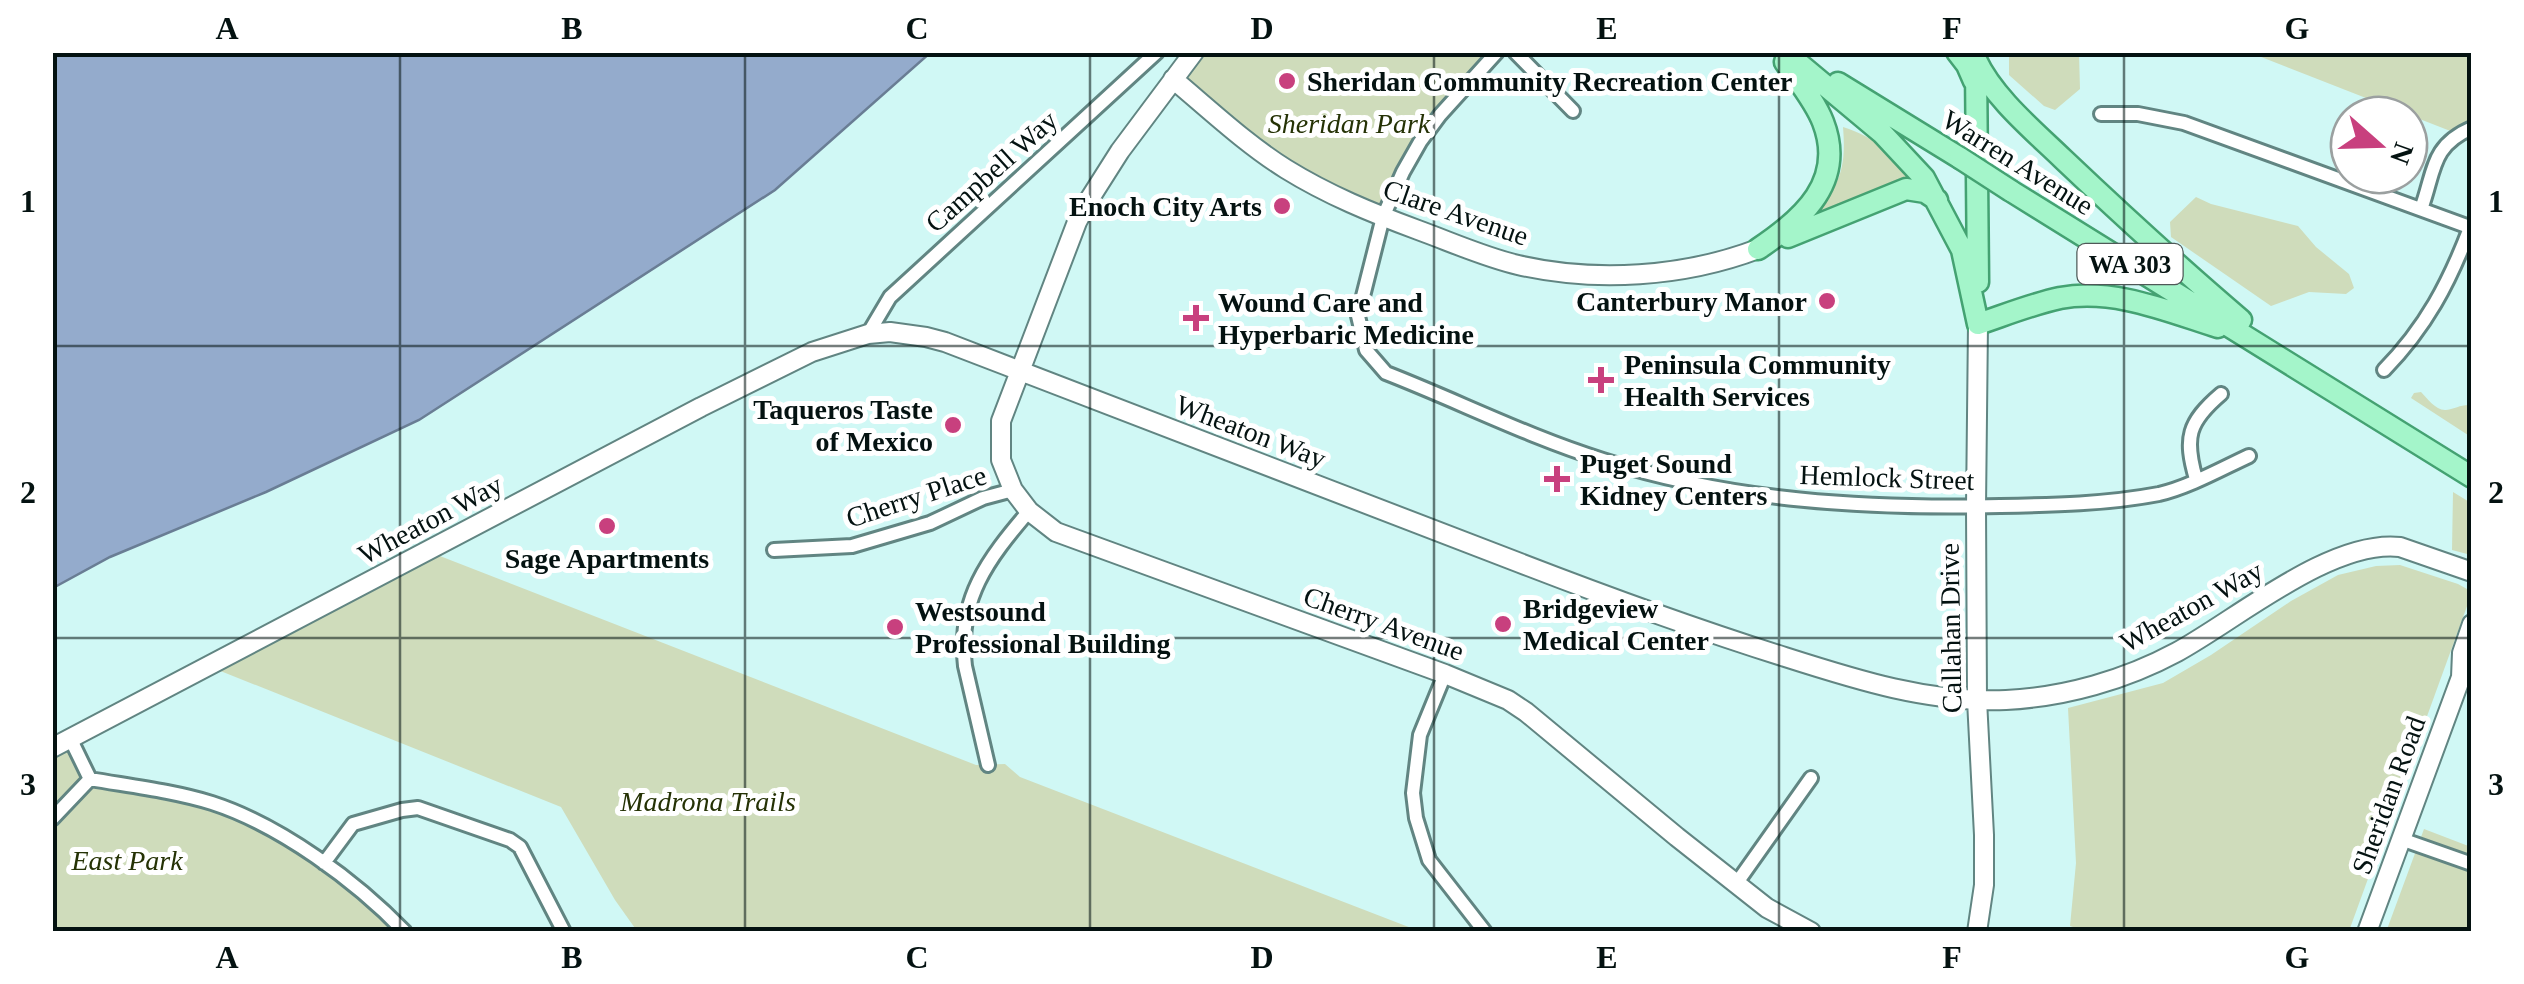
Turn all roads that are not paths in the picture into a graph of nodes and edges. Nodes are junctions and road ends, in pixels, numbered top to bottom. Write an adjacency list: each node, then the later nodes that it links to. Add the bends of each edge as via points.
1 (1157, 52): 17 (street, Campbell Way, via 890,298)
2 (1194, 52): 7 (main road, Cherry Avenue)
3 (1497, 52): 13 (street, via 1420,142)
4 (1515, 52): 8 (street)
5 (1785, 52): 11 (main road, via 1882,133); 15 (main road, via 1822,119 1829,158 1812,203); 18 (main road, Warren Avenue / WA 303, bridge)
6 (1970, 55): 16 (main road, via 1978,92); 19 (main road, via 1999,94 2150,242)
7 (1174, 79): 13 (main road, Clare Avenue, via 1271,160); 21 (main road, Cherry Avenue, via 1087,203)
8 (1574, 111)
9 (2101, 114): 12 (street, via 2168,118)
10 (2472, 128): 12 (street, via 2437,158)
11 (1938, 201): 15 (main road, via 1916,190 1894,192); 16 (main road, via 1962,250)
12 (2421, 209): 14 (street)
13 (1384, 217): 15 (main road, Clare Avenue, via 1497,259 1557,272 1656,273); 27 (street, Hemlock Street, via 1358,316 1366,350 1386,372 1590,456 1665,478 1802,500)
14 (2471, 228): 20 (street, via 2443,292)
15 (1758, 249)
16 (1978, 324): 18 (main road, via 2054,299 2102,296); 27 (main road, Callahan Drive)
17 (868, 334): 21 (main road, Wheaton Way, via 926,337); 35 (main road, Wheaton Way, via 812,352 701,407)
18 (2249, 338): 19 (main road, Warren Avenue / WA 303)
19 (2296, 367): 24 (main road, Warren Avenue / WA 303)
20 (2384, 370)
21 (1019, 371): 26 (main road, Cherry Avenue, via 1001,421 1001,460); 34 (main road, Wheaton Way, via 1658,616 1866,683)
22 (2220, 394): 25 (street, via 2200,412 2192,432 2188,449)
23 (2250, 456): 25 (street, Hemlock Street)
24 (2472, 478)
25 (2196, 480): 27 (street, Hemlock Street, via 2163,493 2094,504)
26 (1013, 490): 28 (main road, Cherry Avenue); 29 (street, Cherry Place, via 852,546)
27 (1976, 506): 34 (main road, Callahan Drive)
28 (1029, 511): 33 (main road, Cherry Avenue, via 1083,543); 37 (street, via 984,570 966,622 965,666)
29 (774, 550)
30 (2472, 572): 34 (main road, Wheaton Way, via 2400,547 2359,550 2137,670 2070,692)
31 (2472, 624): 32 (main road, Sheridan Road, via 2462,653)
32 (2466, 670): 41 (main road, Sheridan Road)
33 (1445, 674): 44 (main road, Cherry Avenue, via 1526,712); 47 (street, via 1420,736 1416,818 1430,860)
34 (1977, 700): 49 (main road, Callahan Drive, via 1984,835)
35 (70, 738): 36 (main road, Wheaton Way); 39 (street)
36 (52, 748)
37 (988, 765)
38 (1812, 778): 44 (street)
39 (90, 779): 40 (street); 42 (street, via 228,809)
40 (52, 819)
41 (2401, 840): 43 (street); 50 (main road, Sheridan Road)
42 (324, 863): 45 (street); 46 (street, via 353,824 418,808 520,847)
43 (2472, 864)
44 (1736, 884): 48 (main road, Cherry Avenue)
45 (405, 932)
46 (564, 932)
47 (1486, 932)
48 (1811, 932)
49 (1978, 932)
50 (2367, 932)

